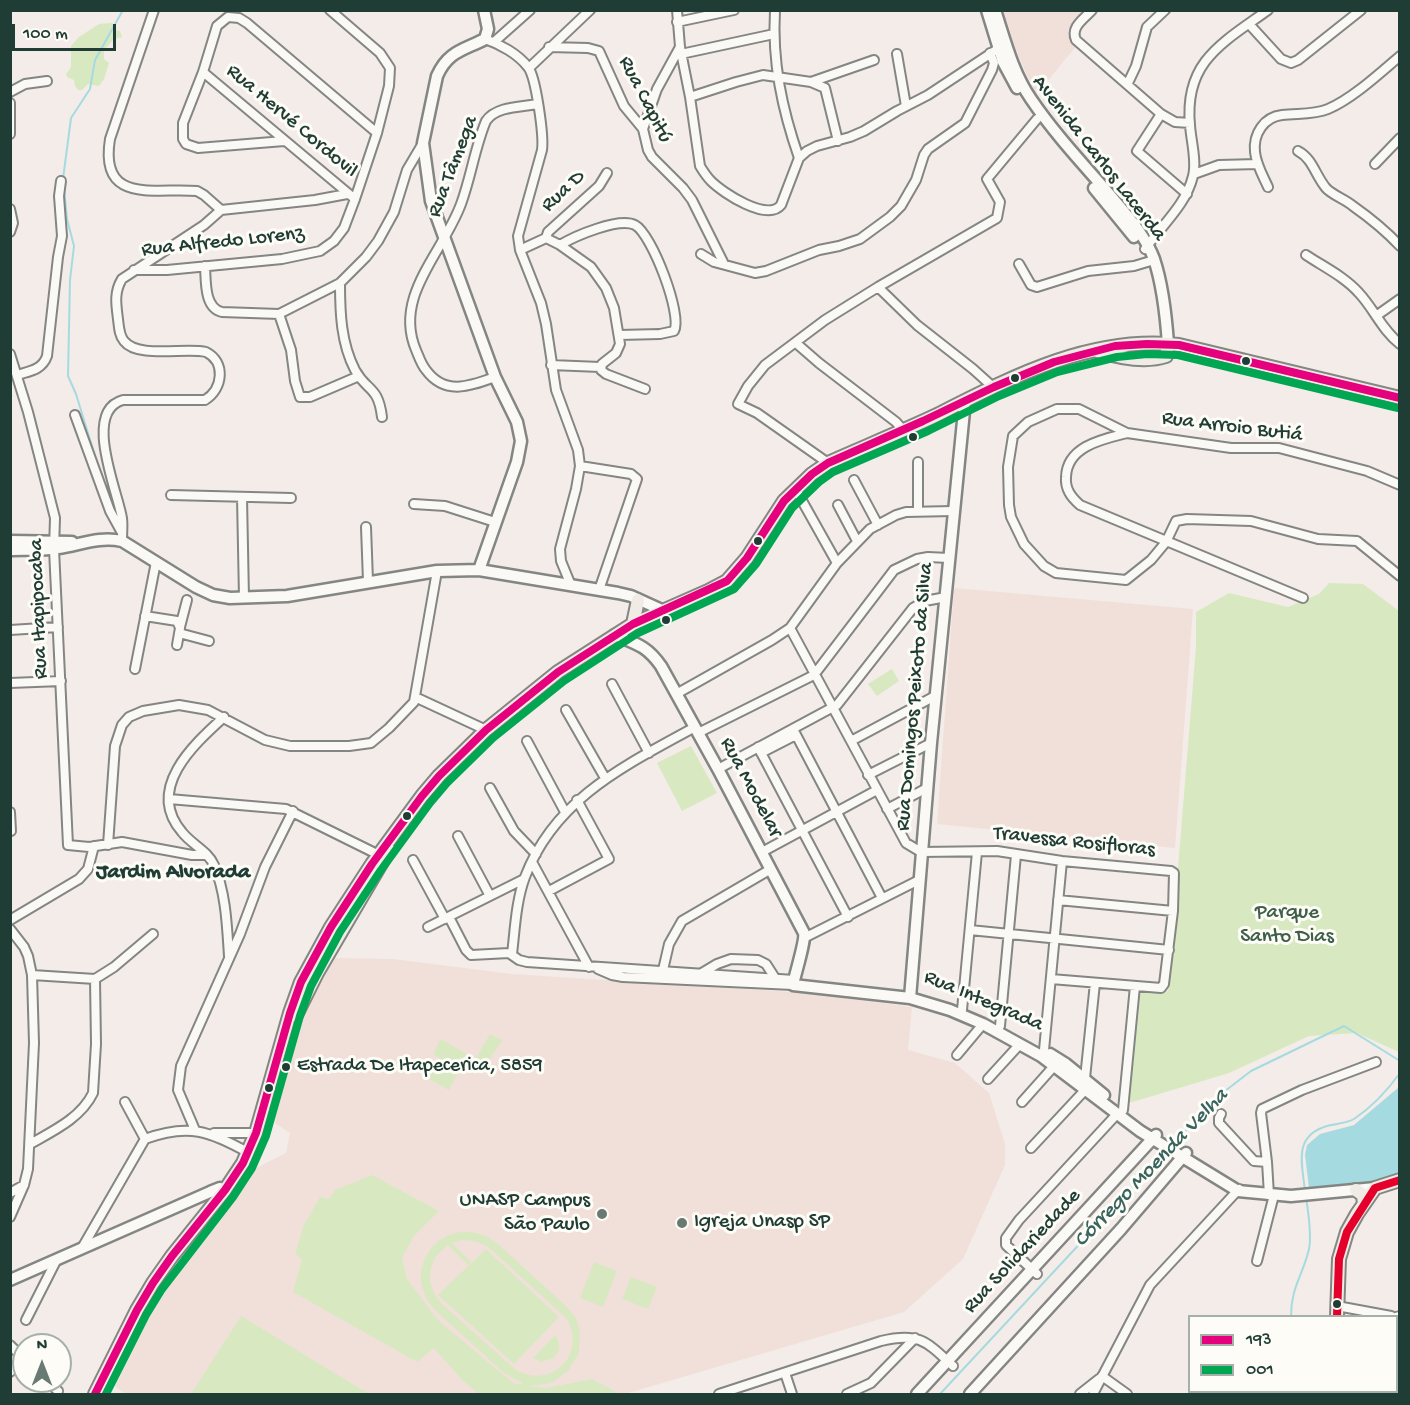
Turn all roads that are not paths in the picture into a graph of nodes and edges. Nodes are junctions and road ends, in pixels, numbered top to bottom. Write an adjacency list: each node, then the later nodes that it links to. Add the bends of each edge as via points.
1 (154, 10): 61 (street, via 110,139 108,165 118,180 134,190 197,191)
2 (330, 10): 43 (street, Rua Alfredo Lorenz, via 380,53 390,68)
3 (484, 10): 18 (main road)
4 (530, 10): 18 (street)
5 (590, 10): 19 (street)
6 (677, 10): 15 (street)
7 (734, 10): 15 (street)
8 (775, 10): 17 (street)
9 (987, 10): 20 (main road, Avenida Carlos Lacerda)
10 (995, 10): 20 (main road, Avenida Carlos Lacerda)
11 (1092, 10): 30 (street, via 1076,27 1074,38)
12 (1165, 10): 30 (street, via 1148,27)
13 (1268, 10): 16 (street)
14 (1361, 10): 16 (street, via 1291,63 1281,59)
15 (677, 22): 21 (street)
16 (1249, 24): 39 (street, via 1218,48 1195,76)
17 (774, 34): 21 (street); 27 (street)
18 (490, 40): 25 (street); 48 (main road, via 455,52 441,69)
19 (549, 47): 25 (street); 41 (street, Rua Capitú, via 599,51 624,106)
20 (998, 48): 35 (street); 38 (main road, Avenida Carlos Lacerda); 67 (main road, Avenida Carlos Lacerda, via 1052,128 1130,219); 72 (street, via 992,70 965,123 928,149 913,187 890,217 860,239 766,271 745,271)
21 (680, 51): 32 (street); 41 (street, via 657,89)
22 (897, 54): 35 (street)
23 (1400, 56): 51 (street, via 1330,108 1267,120 1256,138)
24 (874, 60): 29 (street)
25 (529, 68): 34 (street)
26 (204, 72): 40 (street, Rua Hervé Cordovil); 43 (street, via 217,26 228,18 239,18); 47 (street, via 183,123 186,144 198,148)
27 (777, 76): 29 (street); 32 (street, via 752,77); 50 (street)
28 (47, 81): 31 (street, via 25,84)
29 (811, 82): 46 (street, via 825,88)
30 (1128, 83): 36 (street)
31 (10, 92)
32 (690, 97): 50 (street, via 700,166 712,183 734,198 776,211)
33 (10, 103): 37 (street)
34 (537, 104): 64 (street, Rua Tâmega, via 496,112 486,121 461,204); 68 (street, via 543,141 519,230)
35 (906, 106): 46 (street, via 864,131)
36 (1161, 114): 39 (street, via 1175,122); 58 (street, via 1137,151)
37 (12, 119): 42 (street)
38 (1037, 119): 67 (main road, Avenida Carlos Lacerda); 77 (street, via 988,178 1000,202 997,218)
39 (1190, 123): 54 (street)
40 (264, 124): 45 (street, Rua Hervé Cordovil); 47 (street)
41 (643, 129): 72 (street, Rua Capitú, via 652,158 692,200)
42 (10, 134)
43 (377, 134): 59 (street, Rua Alfredo Lorenz)
44 (1400, 138): 52 (street)
45 (284, 141): 47 (street); 57 (street, Rua Hervé Cordovil)
46 (838, 141): 50 (street, via 817,146)
47 (256, 142)
48 (423, 143): 64 (main road, via 430,201); 76 (street, via 407,170 394,212 378,241)
49 (1298, 151): 66 (street, via 1310,161 1328,190 1371,219)
50 (799, 158)
51 (1258, 164): 54 (street, via 1219,165); 56 (street)
52 (1375, 164)
53 (607, 173): 63 (street, Rua D, via 599,186)
54 (1194, 174): 58 (street)
55 (61, 181): 88 (street, via 62,236 47,356 40,368)
56 (1268, 187)
57 (346, 194): 59 (street, Rua Hervé Cordovil); 61 (street)
58 (1187, 194): 67 (street)
59 (355, 199): 74 (street, Rua Alfredo Lorenz, via 344,228 320,251 282,259)
60 (10, 209): 62 (street)
61 (221, 210): 75 (street)
62 (10, 232)
63 (546, 238): 65 (street); 68 (street)
64 (444, 241): 90 (main road); 90 (street, Rua Tâmega, via 412,300 411,339 423,367 443,386 467,387)
65 (560, 245): 81 (street, via 602,280 614,308); 81 (street, via 597,228 630,225 638,228 650,243 668,287 677,327 663,334)
66 (1400, 246)
67 (1146, 248): 71 (main road, Avenida Carlos Lacerda)
68 (520, 250): 86 (street, via 541,303)
69 (701, 254): 72 (street)
70 (1306, 255): 80 (street, via 1353,287)
71 (1153, 261): 73 (street, via 1081,273 1037,287 1030,285); 83 (main road, Avenida Carlos Lacerda, via 1160,280)
72 (724, 264)
73 (1019, 264)
74 (205, 266): 75 (street, Rua Alfredo Lorenz); 79 (street, via 210,302 217,311)
75 (133, 270): 117 (street, via 118,285 115,299 125,342 140,350 206,352 215,358 220,380 216,391 206,400 123,400 114,404 107,416 103,443 122,520)
76 (340, 283): 79 (street); 89 (street, via 343,335)
77 (878, 287): 82 (street); 91 (street, via 917,325)
78 (1400, 299): 80 (street)
79 (279, 314): 89 (street, via 291,350 299,395 310,397)
80 (1376, 316): 84 (street)
81 (619, 335): 87 (street, via 616,353)
82 (796, 343): 98 (street); 102 (street, via 765,365 738,404)
83 (1168, 344): 91 (main road, via 1093,350 1051,362); 93 (main road)
84 (1400, 344)
85 (10, 354): 88 (street, Rua Itapipocaba)
86 (551, 365): 87 (street); 103 (street)
87 (600, 367): 92 (street, via 606,374)
88 (17, 375): 121 (street, Rua Itapipocaba, via 55,518)
89 (359, 376): 96 (street, via 379,398)
90 (495, 377): 114 (main road, via 517,422 521,441)
91 (993, 387): 94 (main road)
92 (645, 389)
93 (1400, 398)
94 (965, 400): 98 (main road); 113 (main road, Rua Domingos Peixoto da Silva)
95 (75, 415): 117 (street)
96 (382, 417)
97 (1102, 421): 99 (street, Rua Arroio Butiá); 100 (street); 120 (street, Rua Arroio Butiá, via 1086,411 1068,407 1028,422 1013,436 1008,467 1009,505 1024,544 1056,573 1123,580 1145,565)
98 (903, 430): 102 (main road)
99 (1127, 433): 100 (street, Rua Arroio Butiá); 105 (street, Rua Arroio Butiá, via 1231,448 1279,448 1367,471)
100 (1102, 439): 120 (street, Rua Arroio Butiá, via 1077,452 1072,459 1066,474 1071,496 1080,505)
101 (918, 462): 112 (street)
102 (828, 463): 106 (main road)
103 (580, 466): 130 (street, via 560,549); 131 (street, via 636,476 637,482)
104 (854, 480): 115 (street)
105 (1400, 485)
106 (796, 489): 125 (street); 137 (main road, via 727,580)
107 (171, 495): 108 (street)
108 (242, 497): 109 (street); 133 (street)
109 (291, 498)
110 (414, 504): 114 (street, via 445,506)
111 (838, 505): 119 (street)
112 (918, 511): 113 (street); 115 (street, via 896,515)
113 (953, 512): 123 (main road, Rua Domingos Peixoto da Silva)
114 (495, 522): 126 (main road)
115 (878, 525): 119 (street)
116 (366, 527): 129 (street)
117 (122, 536): 121 (main road); 124 (main road)
118 (10, 541): 121 (main road)
119 (857, 541): 125 (street)
120 (1166, 542): 128 (street, Rua Arroio Butiá, via 1179,520 1251,521 1318,539 1359,541); 134 (street)
121 (55, 545): 122 (main road); 140 (street, Rua Itapipocaba)
122 (10, 550)
123 (949, 558): 132 (main road, Rua Domingos Peixoto da Silva); 148 (street, via 917,559 894,570)
124 (156, 561): 133 (main road, via 205,592); 138 (street)
125 (837, 563): 141 (street)
126 (479, 570): 127 (main road); 130 (main road)
127 (437, 571): 129 (main road); 154 (street)
128 (1398, 575)
129 (368, 581): 133 (main road, via 287,596)
130 (570, 584): 131 (main road)
131 (599, 590): 136 (main road)
132 (946, 597): 153 (main road, Rua Domingos Peixoto da Silva); 155 (street, via 913,608 842,701)
133 (244, 598)
134 (1303, 598)
135 (187, 600): 143 (street)
136 (638, 600): 137 (main road); 139 (main road)
137 (664, 611): 139 (main road)
138 (145, 616): 143 (street, via 176,621); 147 (street)
139 (633, 624): 144 (main road)
140 (58, 627): 142 (street); 149 (street, Rua Itapipocaba)
141 (790, 628): 148 (street); 152 (street)
142 (10, 630)
143 (180, 630): 145 (street); 146 (street)
144 (615, 635): 152 (main road, Rua Modelar, via 647,649); 158 (main road, via 558,672)
145 (209, 641)
146 (177, 645)
147 (135, 669)
148 (814, 675): 155 (street); 159 (street)
149 (61, 681): 150 (street); 183 (street, Rua Itapipocaba, via 68,845)
150 (10, 683)
151 (612, 684): 165 (street)
152 (678, 693): 159 (main road, Rua Modelar)
153 (935, 696): 162 (street); 163 (main road, Rua Domingos Peixoto da Silva)
154 (415, 697): 157 (street, via 376,740 363,745 290,746 266,740); 158 (street)
155 (832, 708): 160 (street); 162 (street)
156 (566, 710): 168 (street)
157 (224, 717): 172 (street, via 179,765); 182 (street, via 199,707 179,705 143,711 125,721 115,746)
158 (486, 730): 189 (main road, via 440,776)
159 (697, 730): 165 (street); 166 (main road, Rua Modelar)
160 (794, 732): 164 (street); 178 (street)
161 (527, 741): 177 (street)
162 (851, 741): 167 (street)
163 (931, 742): 167 (street); 170 (main road, Rua Domingos Peixoto da Silva)
164 (759, 750): 166 (street); 180 (street)
165 (649, 753): 168 (street)
166 (718, 769): 184 (main road, Rua Modelar)
167 (868, 775): 171 (street)
168 (605, 778): 173 (street)
169 (490, 788): 190 (street)
170 (927, 788): 174 (street); 185 (main road, Rua Domingos Peixoto da Silva)
171 (877, 790): 174 (street); 178 (street)
172 (169, 799): 175 (street); 187 (street, via 175,823)
173 (578, 800): 177 (street); 196 (street, via 609,859)
174 (887, 809): 185 (street, via 906,843)
175 (292, 811): 189 (street); 213 (street)
176 (10, 812): 179 (street)
177 (565, 812): 190 (street)
178 (837, 813): 180 (street); 198 (street)
179 (11, 831)
180 (803, 831): 184 (street); 201 (street)
181 (458, 836): 197 (street)
182 (108, 845): 183 (street); 187 (street, via 122,842)
183 (94, 846): 203 (street, via 88,869 79,879)
184 (762, 852): 193 (main road, Rua Modelar)
185 (921, 852): 186 (street, Travessa Rosifloras); 195 (main road, Rua Domingos Peixoto da Silva)
186 (977, 852): 188 (street, Travessa Rosifloras); 206 (street)
187 (206, 855): 213 (street, via 214,865 222,893)
188 (1016, 855): 192 (street, Travessa Rosifloras); 207 (street)
189 (382, 856): 240 (main road, via 283,1040)
190 (534, 858): 194 (street); 196 (street)
191 (413, 860): 202 (street)
192 (1062, 861): 199 (street); 200 (street, Travessa Rosifloras, via 1173,871)
193 (771, 869): 209 (main road, Rua Modelar); 215 (street, via 682,921 669,944)
194 (524, 879): 197 (street); 212 (street)
195 (919, 880): 198 (street); 224 (main road, Rua Domingos Peixoto da Silva)
196 (549, 891): 214 (street)
197 (490, 896): 202 (street)
198 (882, 898): 201 (street)
199 (1058, 900): 200 (street); 210 (street)
200 (1173, 911): 211 (street, Travessa Rosifloras)
201 (848, 917): 209 (street)
202 (447, 918): 204 (street); 212 (street, Rua Integrada, via 471,955)
203 (10, 920)
204 (428, 927)
205 (10, 929): 217 (street, via 24,947)
206 (970, 930): 207 (street); 225 (street)
207 (1009, 933): 210 (street); 227 (street)
208 (153, 934): 218 (street)
209 (806, 937): 221 (main road)
210 (1054, 938): 211 (street); 220 (street)
211 (1169, 950): 223 (street, Travessa Rosifloras, via 1162,987)
212 (512, 954): 214 (street, Rua Integrada, via 527,962)
213 (230, 957): 239 (street, via 179,1075 179,1097)
214 (592, 967): 215 (street, Rua Integrada); 221 (street, Rua Integrada, via 623,977)
215 (663, 970): 216 (street, Rua Integrada)
216 (702, 973): 219 (street, Rua Integrada); 219 (street, via 731,959 758,960 766,964)
217 (32, 975): 218 (street); 244 (street)
218 (95, 978): 244 (street, via 93,1093 74,1116)
219 (775, 978): 221 (street, Rua Integrada)
220 (1050, 979): 222 (street, Travessa Rosifloras); 229 (street)
221 (793, 982): 224 (main road, Rua Integrada)
222 (1095, 983): 223 (street, Travessa Rosifloras); 234 (street)
223 (1135, 986): 237 (street)
224 (910, 994): 225 (main road, Rua Integrada); 226 (main road, Rua Integrada)
225 (962, 1010): 227 (main road, Rua Integrada)
226 (983, 1024): 228 (main road, Rua Integrada); 230 (street)
227 (1000, 1026): 229 (main road, Rua Integrada)
228 (1020, 1044): 229 (main road, Rua Integrada); 233 (street)
229 (1042, 1053): 232 (main road, Rua Integrada); 234 (main road, Rua Integrada)
230 (957, 1055)
231 (1376, 1062): 248 (street, via 1262,1109)
232 (1055, 1065): 234 (main road, Rua Integrada); 236 (street)
233 (988, 1079)
234 (1086, 1084): 237 (main road, Rua Integrada); 245 (street)
235 (125, 1102): 242 (street)
236 (1022, 1102)
237 (1120, 1112): 243 (main road, Rua Integrada); 262 (street, via 1006,1238 1006,1245)
238 (1221, 1114): 248 (street, via 1219,1124 1253,1160)
239 (195, 1130): 241 (street); 242 (street, via 170,1131)
240 (260, 1131): 241 (street); 246 (main road)
241 (206, 1133): 246 (street)
242 (145, 1139): 259 (street)
243 (1160, 1141): 247 (main road, Rua Integrada); 262 (main road, Rua Solidariedade)
244 (30, 1144): 250 (street)
245 (1031, 1148)
246 (249, 1153): 252 (main road)
247 (1182, 1154): 254 (main road, Rua Integrada, via 1216,1171); 277 (main road, via 1113,1238)
248 (1267, 1162): 256 (street)
249 (1400, 1180): 251 (main road)
250 (24, 1185): 255 (street); 258 (street)
251 (1375, 1188): 253 (main road); 257 (main road)
252 (225, 1190): 259 (main road, via 210,1191); 271 (main road, via 153,1283 132,1318)
253 (1356, 1190): 256 (main road); 257 (main road, via 1363,1195)
254 (1242, 1191): 256 (main road); 270 (street, via 1150,1285)
255 (10, 1193)
256 (1271, 1195): 260 (street)
257 (1364, 1204): 264 (main road, via 1341,1249)
258 (10, 1216)
259 (81, 1249): 261 (main road)
260 (1257, 1260)
261 (56, 1261): 263 (main road); 266 (street)
262 (1035, 1272): 268 (main road, Rua Solidariedade)
263 (10, 1280)
264 (1337, 1311): 265 (street)
265 (1373, 1315)
266 (26, 1320)
267 (915, 1338): 268 (street); 269 (street, via 881,1341); 274 (street, via 871,1383)
268 (950, 1363): 275 (main road, Rua Solidariedade); 276 (main road, Rua Solidariedade)
269 (785, 1373): 272 (street); 273 (street)
270 (1102, 1377): 278 (street); 279 (street); 280 (street)
271 (99, 1393)
272 (719, 1395)
273 (792, 1395)
274 (847, 1395)
275 (916, 1395)
276 (926, 1395)
277 (970, 1395)
278 (1080, 1395)
279 (1093, 1395)
280 (1127, 1395)

